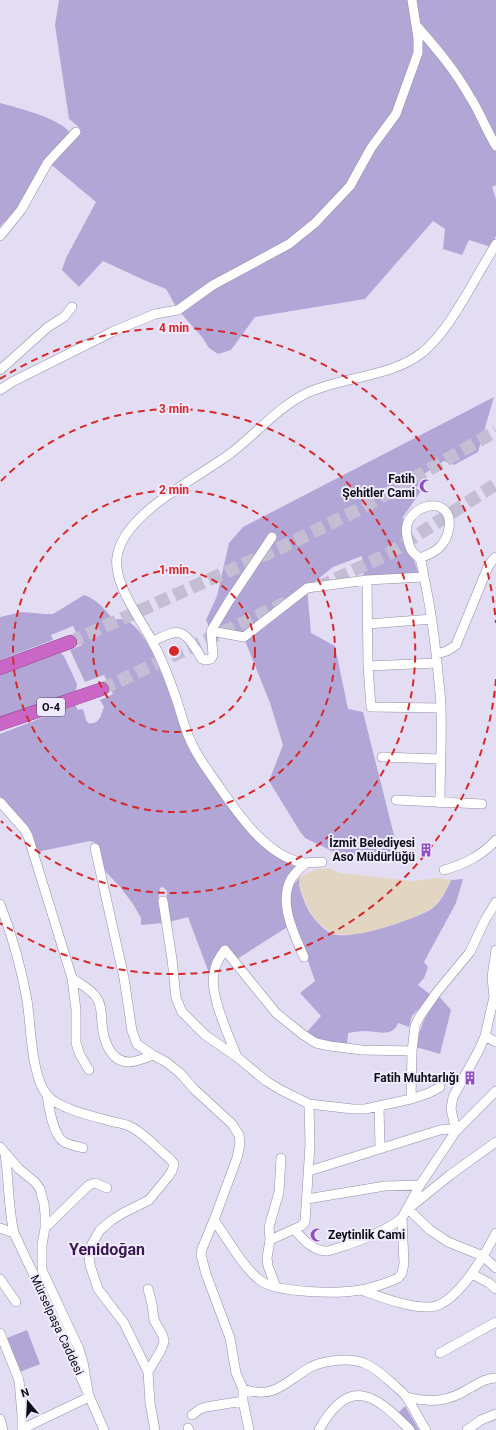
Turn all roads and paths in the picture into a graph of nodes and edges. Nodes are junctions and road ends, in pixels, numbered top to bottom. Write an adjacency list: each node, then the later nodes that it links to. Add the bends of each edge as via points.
1 (412, 0): 2 (street)
2 (415, 24): 4 (street, via 456,73); 9 (street, via 418,53 396,114 376,140 350,186 305,232 289,244 213,285 178,310 155,314 96,339)
3 (76, 132): 5 (street, via 48,162 21,210)
4 (496, 146)
5 (0, 236)
6 (496, 244): 18 (street, via 453,317 423,352 402,364 328,385 304,395 280,410 233,452 156,503 140,518 123,540 118,553 117,567 122,586)
7 (72, 307): 8 (street, via 64,318 48,327)
8 (0, 370)
9 (0, 390)
10 (272, 538): 17 (street)
11 (496, 557): 20 (street, via 486,573 456,645)
12 (420, 558): 12 (street, via 443,545 449,527 449,517 445,510 432,505 423,507 407,523 409,545); 13 (street)
13 (424, 577): 14 (street); 15 (street)
14 (367, 580): 16 (street); 17 (street, via 307,588 244,638)
15 (432, 619): 16 (street); 20 (street)
16 (368, 624): 21 (street)
17 (211, 631): 18 (street, via 213,655 208,660 202,659 189,639 181,632)
18 (153, 641): 35 (street, via 168,675 191,743 209,772 238,814 257,834 277,851 293,860)
19 (70, 642): 22 (highway)
20 (437, 658): 21 (street); 24 (street)
21 (368, 666): 24 (street, via 371,707)
22 (0, 668)
23 (102, 689): 25 (highway, O-4)
24 (441, 708): 27 (street)
25 (0, 724)
26 (382, 757): 27 (street)
27 (440, 759): 30 (street)
28 (396, 800): 30 (street)
29 (0, 802): 42 (street, via 28,836)
30 (440, 803): 31 (street)
31 (482, 804)
32 (496, 840): 36 (street, via 472,860)
33 (95, 848): 46 (street, via 124,978 132,1031 137,1044)
34 (322, 862): 35 (street)
35 (306, 863): 41 (street, via 290,880 286,898 290,920)
36 (444, 870)
37 (163, 901): 47 (street, via 179,1005 187,1018 205,1035)
38 (496, 902): 45 (street, via 470,952 436,992 420,1016 415,1026)
39 (0, 904): 51 (street, via 21,971 34,1060)
40 (496, 950): 43 (street, via 492,977 494,997)
41 (304, 957)
42 (72, 978): 46 (street, via 97,997 105,1038 114,1055 122,1061 131,1062); 48 (street, via 76,1043)
43 (484, 1036): 44 (street); 55 (street, via 453,1097 452,1109)
44 (496, 1042)
45 (412, 1051): 47 (street, via 362,1050 316,1043 276,1012 225,950 214,972 213,982 217,1002); 52 (street)
46 (153, 1055): 67 (street, via 180,1072 239,1134 237,1158)
47 (237, 1057): 53 (street, via 266,1081)
48 (89, 1070)
49 (440, 1087): 52 (street)
50 (496, 1091): 55 (street)
51 (47, 1095): 57 (street, via 58,1135 64,1142); 87 (street, via 80,1112 130,1126 174,1164 172,1171 150,1200 117,1216 100,1230 89,1256 98,1289 124,1323)
52 (411, 1099): 54 (street)
53 (308, 1104): 54 (street, via 353,1109); 61 (street)
54 (379, 1106): 58 (street)
55 (456, 1131): 58 (street, via 440,1130); 62 (street)
56 (496, 1142): 65 (street)
57 (83, 1148)
58 (380, 1148): 61 (street)
59 (3, 1150): 69 (street, via 38,1185 44,1204); 71 (street, Mürselpaşa Caddesi)
60 (281, 1158): 73 (street, via 279,1192 269,1227)
61 (309, 1171): 64 (street)
62 (420, 1185): 64 (street, via 380,1187); 65 (street)
63 (107, 1188): 69 (street, via 95,1183 89,1185)
64 (307, 1199): 70 (street, via 305,1222)
65 (408, 1209): 66 (street); 75 (street, via 440,1237)
66 (402, 1218): 70 (street, via 380,1231 336,1249 323,1251 310,1245); 82 (street, via 402,1273 394,1280)
67 (214, 1220): 79 (street, via 252,1273 262,1282); 89 (street, via 201,1255 227,1329 236,1373)
68 (0, 1228): 71 (street)
69 (45, 1228): 90 (street, via 42,1270 79,1349)
70 (294, 1229): 73 (street)
71 (14, 1233): 90 (street, Mürselpaşa Caddesi)
72 (496, 1233): 74 (street)
73 (270, 1240): 79 (street, via 267,1262)
74 (492, 1249): 75 (street)
75 (483, 1256): 76 (street); 77 (street)
76 (496, 1268)
77 (472, 1274): 80 (street); 82 (street, via 453,1294 431,1307 391,1301)
78 (0, 1279): 83 (street)
79 (276, 1287): 82 (street, via 298,1291)
80 (496, 1288)
81 (148, 1289): 87 (street, via 154,1320 164,1342)
82 (361, 1290)
83 (16, 1302)
84 (496, 1322): 86 (street)
85 (0, 1333): 96 (street, via 19,1380)
86 (440, 1352)
87 (148, 1372): 99 (street)
88 (496, 1378): 91 (street, via 488,1378 458,1395 440,1400)
89 (243, 1390): 91 (street, via 274,1391 316,1365 354,1360 374,1368); 92 (street)
90 (89, 1397): 96 (street); 98 (street, Mürselpaşa Caddesi)
91 (407, 1397): 103 (street)
92 (243, 1401): 94 (street, via 206,1407); 100 (street)
93 (496, 1414): 104 (street)
94 (192, 1415)
95 (0, 1419): 97 (street)
96 (22, 1429)
97 (2, 1430)
98 (104, 1430)
99 (155, 1430)
100 (249, 1430)
101 (319, 1430): 102 (street, via 331,1412 341,1403 359,1395 380,1403)
102 (410, 1430)
103 (426, 1430)
104 (467, 1430)

